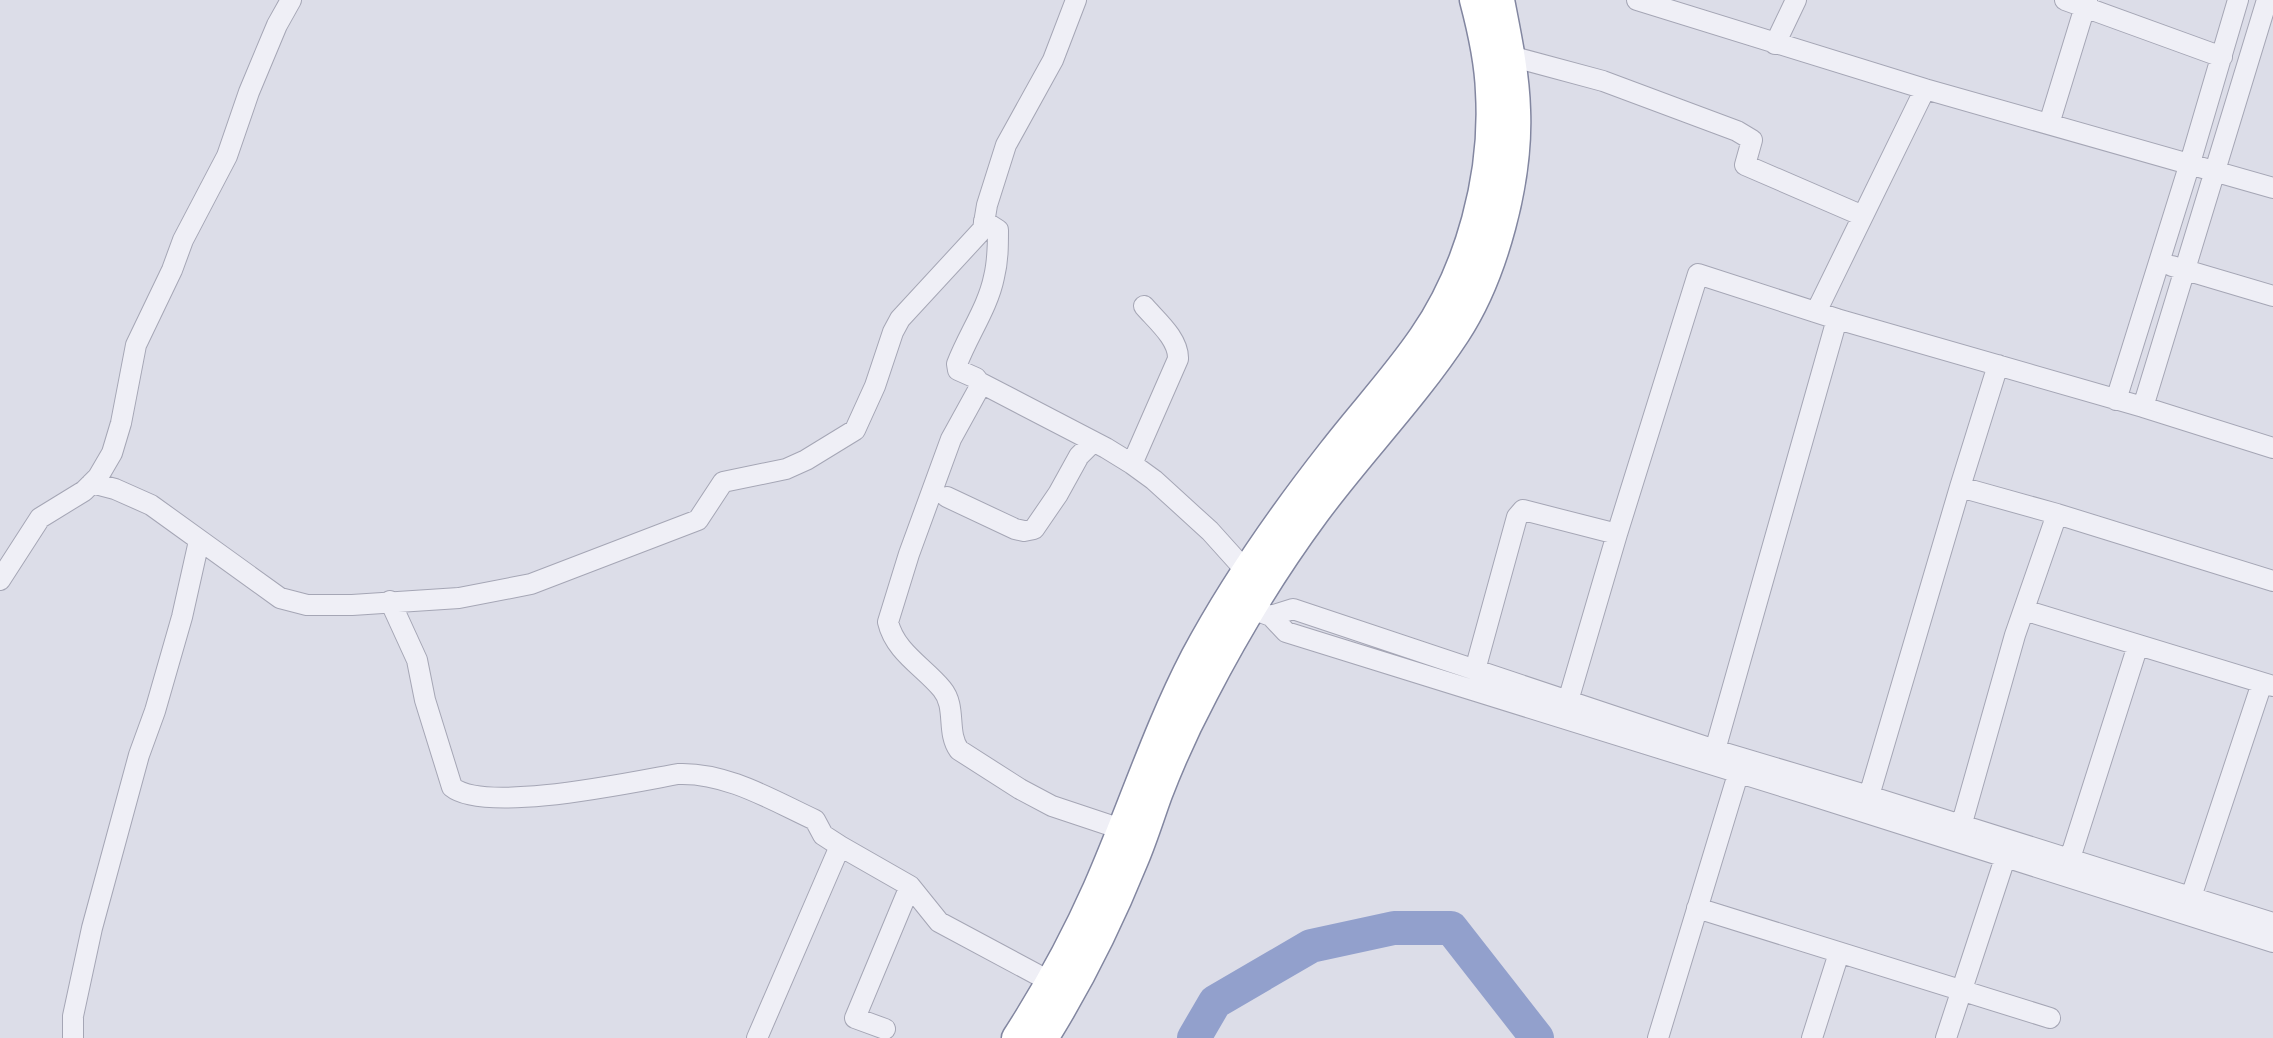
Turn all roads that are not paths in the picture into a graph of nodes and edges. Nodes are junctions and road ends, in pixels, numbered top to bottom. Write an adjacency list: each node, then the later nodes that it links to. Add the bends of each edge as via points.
1 (291, 0): 34 (street, via 249,92 227,156 183,240 136,345 112,453)
2 (1076, 0): 20 (street, via 1053,60 1006,145)
3 (1474, 0): 40 (highway, via 1486,51 1490,134 1475,221 1462,260 1425,335 1333,450)
4 (1500, 0): 12 (highway)
5 (1637, 0): 11 (street)
6 (1796, 0): 11 (street)
7 (2065, 0): 10 (street)
8 (2238, 0): 13 (street)
9 (2266, 0): 17 (street)
10 (2086, 4): 13 (street); 15 (street)
11 (1775, 44): 14 (street)
12 (1510, 56): 19 (street, via 1603,81 1737,131 1752,140 1745,165); 44 (highway, via 1517,111 1514,160 1494,251 1474,302 1410,396 1315,514)
13 (2222, 57): 16 (street)
14 (1925, 89): 15 (street); 19 (street)
15 (2049, 124): 16 (street)
16 (2190, 164): 17 (street); 21 (street)
17 (2214, 170): 18 (street); 22 (street)
18 (2273, 188)
19 (1863, 216): 25 (street)
20 (984, 221): 28 (street, via 998,230 994,278 957,364 958,370); 43 (street, via 982,229 900,319 865,412 855,430 844,439 786,469 723,482 698,520 531,584 459,597)
21 (2159, 262): 22 (street); 29 (street)
22 (2184, 270): 23 (street); 30 (street)
23 (2273, 296)
24 (1144, 306): 33 (street, via 1173,341 1178,359)
25 (1816, 312): 26 (street); 38 (street, via 1698,274)
26 (1837, 319): 27 (street); 50 (street)
27 (1998, 365): 29 (street); 35 (street)
28 (979, 382): 31 (street); 53 (street, via 951,439 909,554 888,621 890,629 905,653 950,702 953,742 959,750 1052,806)
29 (2116, 400): 30 (street)
30 (2144, 407): 32 (street)
31 (1093, 442): 33 (street); 36 (street, via 1034,529 1015,529)
32 (2273, 448)
33 (1132, 464): 40 (street, via 1210,531)
34 (92, 483): 39 (street, via 151,505); 41 (street, via 40,518)
35 (1960, 488): 37 (street); 52 (street)
36 (947, 497)
37 (2057, 514): 42 (street); 45 (street)
38 (1617, 534): 47 (street, via 1523,510 1517,517); 49 (street)
39 (199, 541): 43 (street, via 280,598 307,605); 68 (street, via 182,617 92,928 73,1016)
40 (1246, 571): 44 (highway)
41 (0, 580)
42 (2273, 581)
43 (390, 601): 55 (street, via 417,660 452,787 460,794 564,794 694,773 728,781 815,820 823,835)
44 (1249, 608): 47 (street, via 1293,609); 51 (street, via 1286,632); 53 (highway, via 1195,658 1160,729); 71 (highway, via 1203,694 1108,918 1069,998)
45 (2024, 610): 46 (street); 54 (street)
46 (2138, 645): 48 (street); 57 (street)
47 (1475, 670): 49 (street)
48 (2267, 684): 59 (street)
49 (1568, 701): 50 (street)
50 (1715, 750): 51 (street)
51 (1740, 765): 52 (street); 60 (street)
52 (1866, 804): 54 (street)
53 (1121, 829): 64 (highway, via 1098,888)
54 (1959, 834): 56 (street)
55 (840, 846): 58 (street); 69 (street)
56 (2008, 849): 57 (street); 65 (street)
57 (2067, 868): 59 (street)
58 (910, 886): 64 (street, via 939,922); 67 (street, via 855,1018)
59 (2188, 906): 61 (street); 62 (street)
60 (1697, 908): 63 (street); 72 (street)
61 (2273, 923)
62 (2273, 942)
63 (1839, 953): 65 (street); 73 (street)
64 (1051, 982): 70 (highway)
65 (1961, 991): 66 (street); 74 (street)
66 (2050, 1018)
67 (885, 1029)
68 (73, 1038)
69 (757, 1038)
70 (1016, 1038)
71 (1044, 1038)
72 (1658, 1038)
73 (1812, 1038)
74 (1946, 1038)

